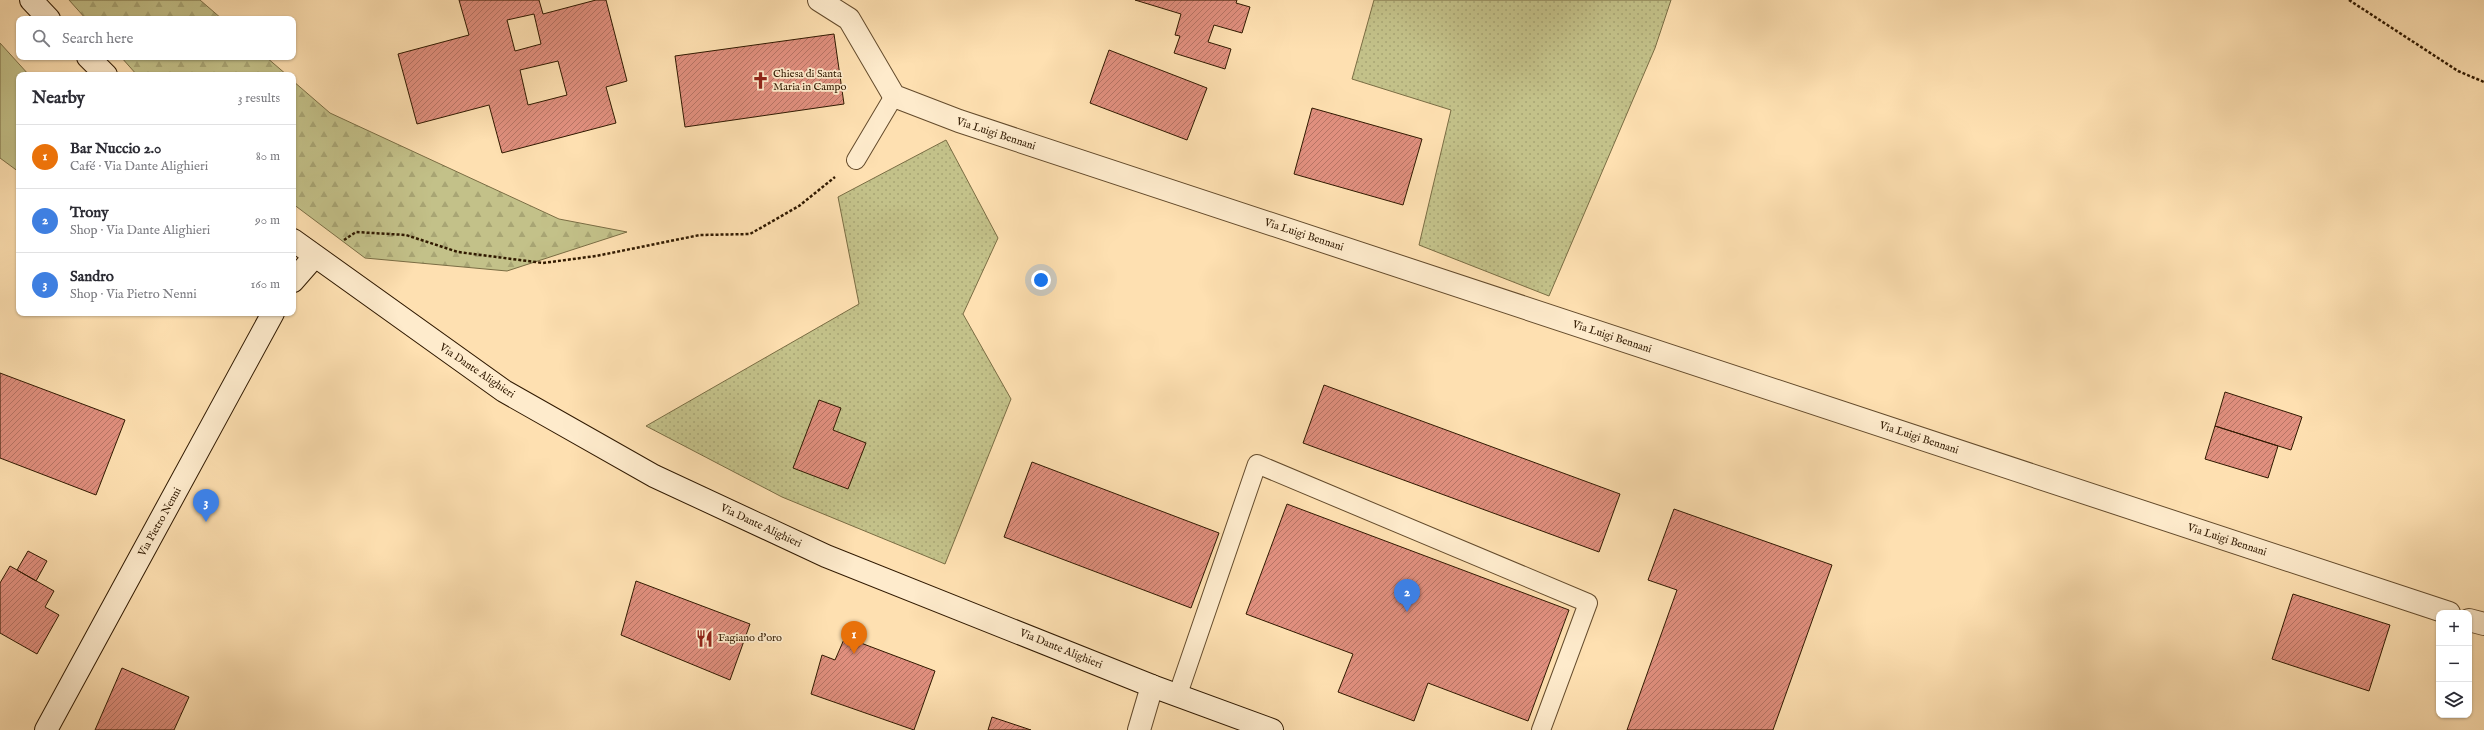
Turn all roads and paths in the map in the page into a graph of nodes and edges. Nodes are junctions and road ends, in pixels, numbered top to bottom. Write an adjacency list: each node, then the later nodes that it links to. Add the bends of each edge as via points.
1 (31, 0): 4 (street)
2 (819, 0): 8 (street, via 849,19)
3 (2349, 0): 7 (path, via 2458,71)
4 (46, 16)
5 (91, 60): 6 (street)
6 (103, 72)
7 (2484, 82)
8 (894, 96): 9 (lane); 14 (street, Via Luigi Bennani, via 959,122)
9 (856, 160): 11 (path, via 798,206 750,234 700,235 596,256 544,263 458,252 406,235 356,232)
10 (296, 242): 11 (street, Via Dante Alighieri)
11 (314, 257): 12 (street); 17 (street, Via Dante Alighieri, via 504,392 654,476 826,556)
12 (296, 278)
13 (271, 316): 19 (street, Via Pietro Nenni)
14 (2440, 610)
15 (2472, 621): 16 (street)
16 (2484, 624)
17 (1152, 686): 18 (street, Via Dante Alighieri); 20 (street)
18 (1178, 694): 21 (street, Via Dante Alighieri); 22 (lane, via 1257,464 1588,604)
19 (46, 730)
20 (1139, 730)
21 (1272, 730)
22 (1541, 730)

